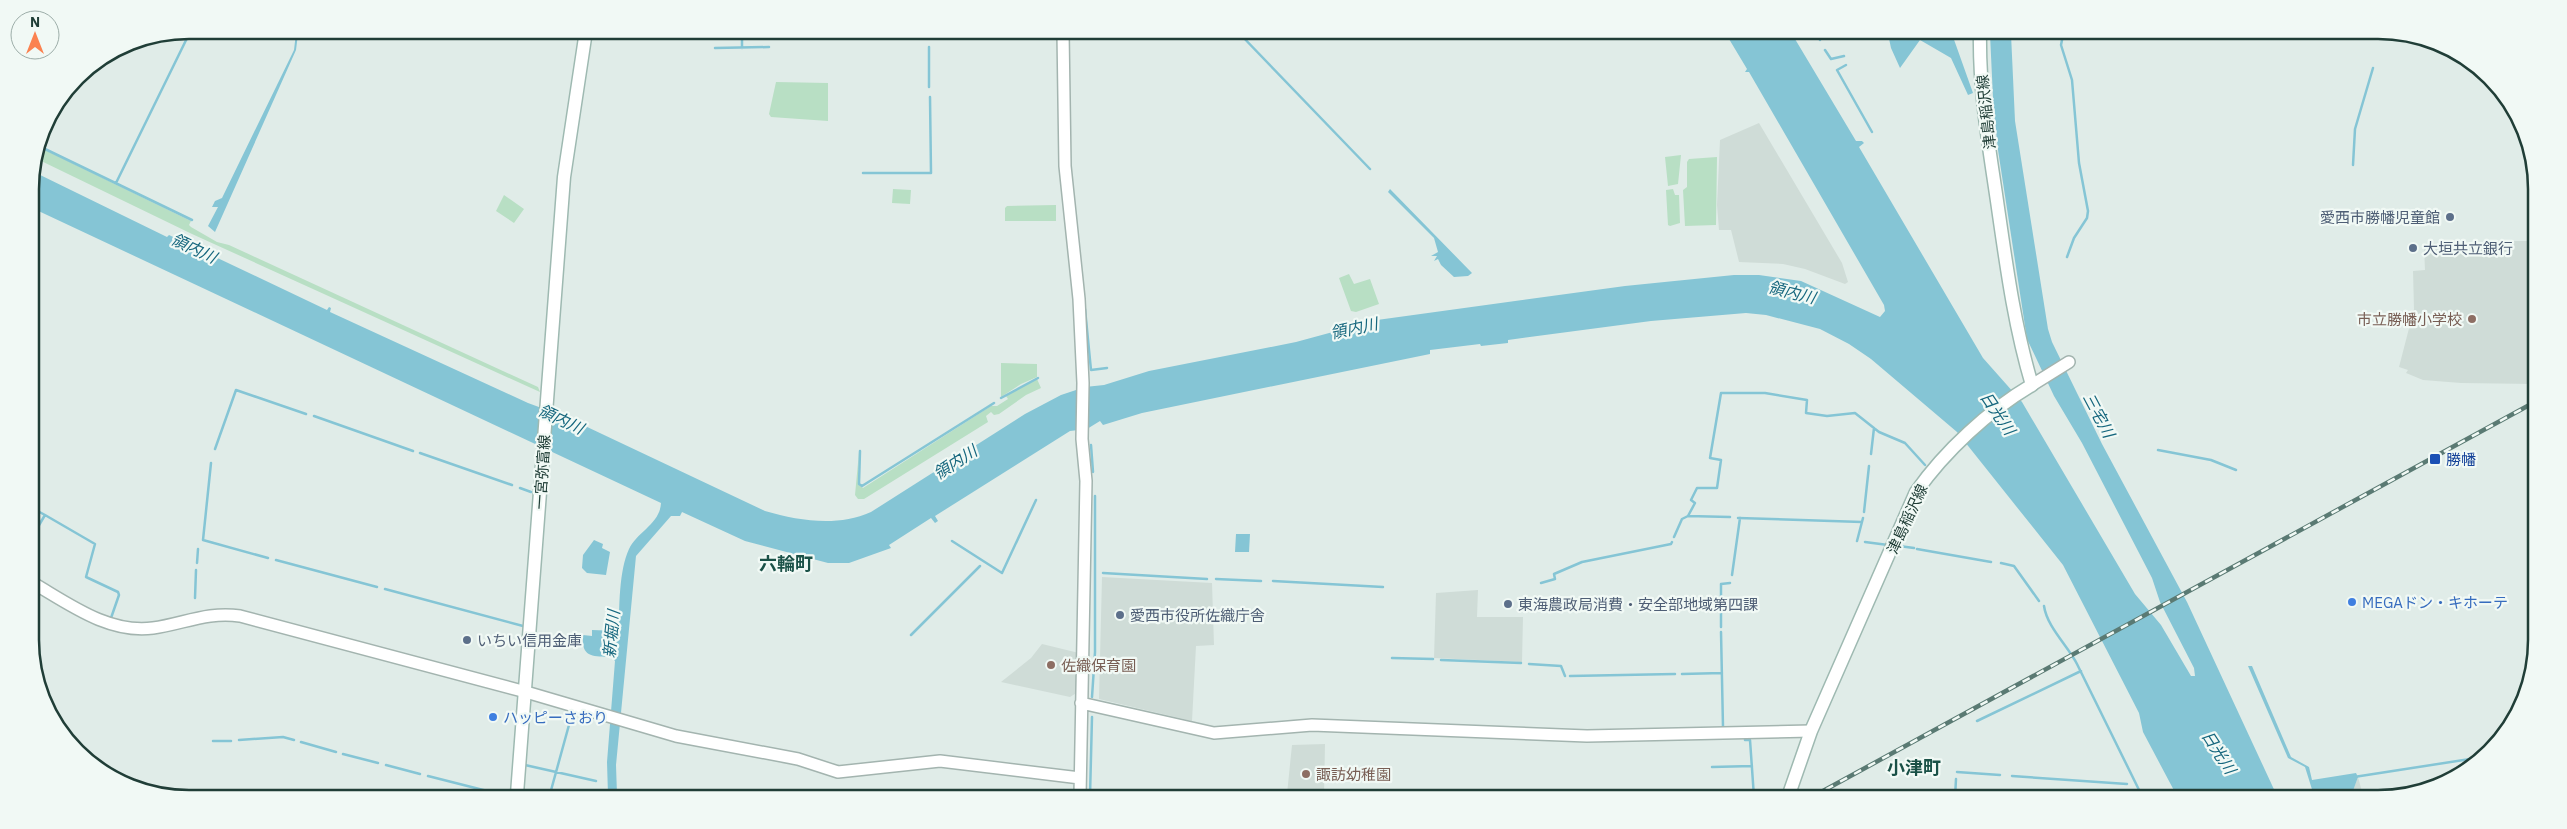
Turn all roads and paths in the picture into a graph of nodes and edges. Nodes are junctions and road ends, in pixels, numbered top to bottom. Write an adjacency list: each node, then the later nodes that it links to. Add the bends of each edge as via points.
1 (585, 39): 7 (main road, 一宮弥富線, via 564,177)
2 (1063, 39): 8 (street, via 1065,166 1078,299 1086,481)
3 (1980, 39): 5 (main road, 津島稲沢線, via 1983,105 2006,260 2023,354)
4 (2069, 362): 5 (street)
5 (2036, 382): 9 (main road, 津島稲沢線, via 1956,444 1916,492)
6 (39, 587): 7 (street, via 112,626 132,630 152,628 225,614)
7 (526, 692): 10 (street, via 676,736 798,759 838,772 940,761); 11 (main road, 一宮弥富線)
8 (1082, 703): 9 (street, via 1214,733 1312,725 1587,736); 10 (street)
9 (1811, 731): 13 (main road, 津島稲沢線)
10 (1080, 778): 12 (street)
11 (518, 790)
12 (1080, 790)
13 (1790, 790)

